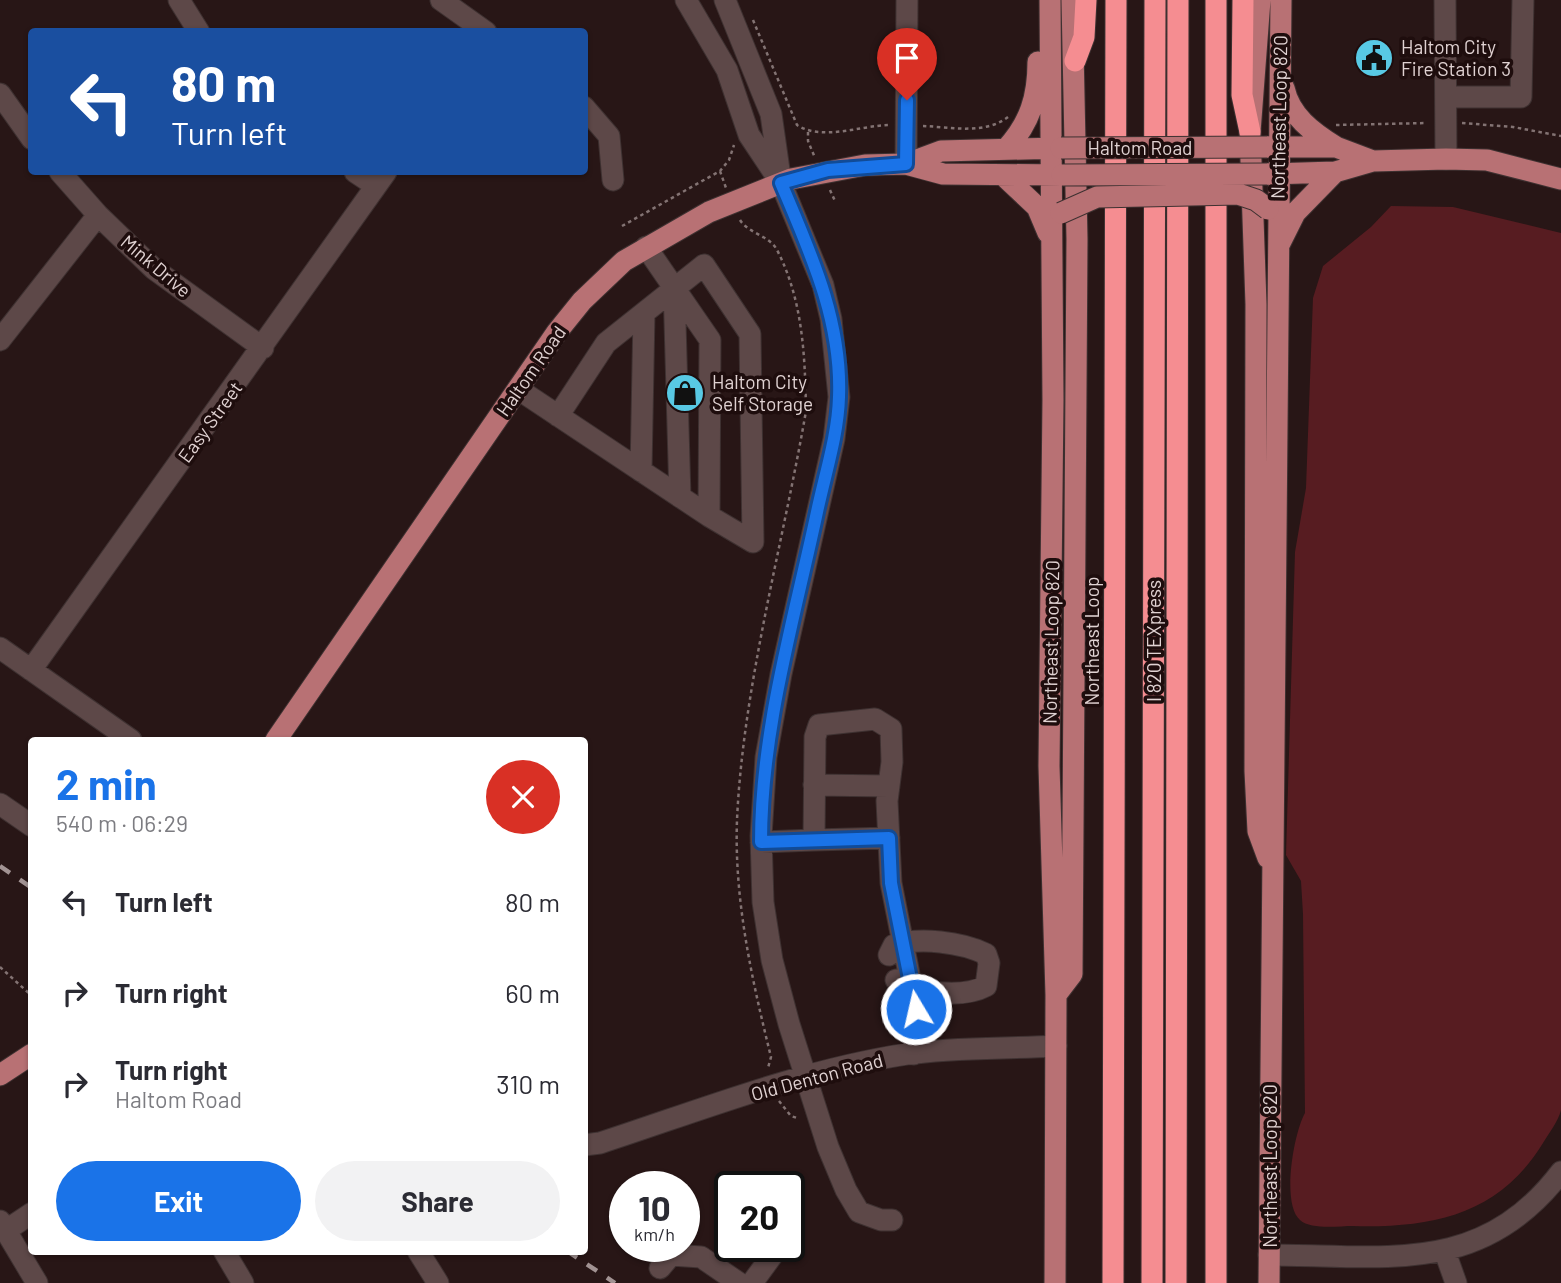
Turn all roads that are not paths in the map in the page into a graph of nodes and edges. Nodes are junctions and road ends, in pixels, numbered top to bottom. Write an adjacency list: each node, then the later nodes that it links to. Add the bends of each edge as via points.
1 (179, 0): 19 (street)
2 (441, 0): 20 (street)
3 (687, 0): 43 (street, via 727,70 749,135)
4 (724, 0): 43 (street, via 771,114)
5 (907, 0): 34 (street)
6 (1038, 0): 31 (main road, via 1035,104)
7 (1051, 0): 30 (main road, Northeast Loop 820)
8 (1072, 0): 21 (main road)
9 (1086, 0): 21 (highway, via 1084,37)
10 (1116, 0): 95 (highway, Northeast Loop)
11 (1156, 0): 96 (highway, I 820 TEXpress)
12 (1178, 0): 97 (highway, I 820 TEXpress)
13 (1216, 0): 98 (highway)
14 (1243, 0): 26 (highway, via 1242,95)
15 (1260, 0): 26 (main road)
16 (1282, 0): 22 (main road, Northeast Loop 820)
17 (1446, 0): 24 (street)
18 (1522, 0): 24 (street, via 1521,97)
19 (196, 28)
20 (480, 28)
21 (1075, 61): 72 (main road, via 1072,974)
22 (1279, 63): 28 (main road, Northeast Loop 820); 29 (main road, via 1291,109)
23 (0, 94): 27 (street)
24 (1446, 97): 32 (street)
25 (588, 112): 42 (street, via 609,136)
26 (1250, 132): 69 (main road, via 1256,304 1255,771 1258,831)
27 (28, 133)
28 (1273, 147): 29 (main road, Haltom Road); 30 (main road, Haltom Road, bridge); 36 (main road, Northeast Loop 820)
29 (1336, 147): 33 (main road, Haltom Road)
30 (1056, 148): 31 (main road, Haltom Road); 39 (main road, Northeast Loop 820)
31 (1006, 149): 34 (main road, Haltom Road, via 941,151)
32 (1446, 159): 33 (main road, Haltom Road); 40 (main road, Haltom Road, via 1487,160)
33 (1373, 161): 35 (main road, Haltom Road)
34 (906, 164): 38 (main road, Haltom Road, via 943,174); 43 (main road, Haltom Road, via 828,170)
35 (1335, 172): 36 (main road, Haltom Road); 48 (main road, via 1295,213)
36 (1273, 174): 39 (main road, Haltom Road, bridge); 45 (main road, Northeast Loop 820)
37 (63, 175): 44 (street, Mink Drive)
38 (1003, 175): 39 (main road, Haltom Road); 46 (main road, via 1037,207)
39 (1056, 175): 46 (main road, Northeast Loop 820)
40 (1561, 178)
41 (381, 179): 52 (street, Easy Street)
42 (613, 180)
43 (781, 183): 47 (main road, Haltom Road, via 709,212); 68 (street, via 823,285 837,355 839,397 766,757)
44 (98, 215): 51 (street); 52 (street, Mink Drive, via 154,270)
45 (1273, 218): 46 (main road, bridge, via 1256,200 1238,194 1122,196 1084,200 1061,213); 48 (main road, Northeast Loop 820)
46 (1051, 239): 72 (main road, Northeast Loop 820, via 1049,766)
47 (646, 247): 49 (street); 53 (main road, Haltom Road, via 582,301)
48 (1278, 248): 69 (main road, Northeast Loop 820)
49 (674, 287): 50 (street); 56 (street); 57 (street, via 710,340); 57 (street, via 704,265 750,334 753,542)
50 (644, 313): 54 (street, via 606,343); 55 (street)
51 (0, 340)
52 (263, 348): 59 (street, Easy Street)
53 (518, 390): 54 (street); 61 (main road, Haltom Road)
54 (558, 416): 55 (street)
55 (641, 471): 56 (street)
56 (680, 497): 57 (street)
57 (709, 516)
58 (0, 648): 59 (street)
59 (31, 670): 60 (street)
60 (127, 737)
61 (278, 737)
62 (814, 785): 63 (street); 63 (street, via 819,725 875,719 891,729); 67 (street)
63 (889, 786): 66 (street)
64 (0, 804): 65 (street)
65 (28, 823)
66 (889, 838): 67 (street); 70 (street)
67 (814, 840): 68 (street)
68 (761, 842): 77 (street, via 763,902 772,960)
69 (1272, 870): 86 (main road, Northeast Loop 820)
70 (897, 948): 71 (street); 71 (street, via 976,949 986,954 989,963 986,986 974,992)
71 (905, 985): 74 (street, via 916,1009)
72 (1056, 995): 73 (main road, Northeast Loop 820)
73 (1056, 1046): 74 (street, Old Denton Road); 94 (main road, Northeast Loop 820)
74 (914, 1054): 77 (street, Old Denton Road)
75 (28, 1057): 76 (main road)
76 (0, 1075)
77 (806, 1076): 78 (street, Old Denton Road); 81 (street, via 846,1191 859,1212)
78 (588, 1144)
79 (1561, 1172): 83 (street, via 1543,1196 1504,1226)
80 (28, 1215): 82 (street)
81 (892, 1220)
82 (2, 1226): 89 (street)
83 (1445, 1252): 86 (street, via 1392,1258); 100 (street)
84 (226, 1255): 90 (street)
85 (420, 1255): 91 (street)
86 (1269, 1255): 99 (main road, Northeast Loop 820)
87 (767, 1262): 93 (street)
88 (660, 1268): 92 (street, via 671,1255 701,1257)
89 (37, 1283)
90 (243, 1283)
91 (438, 1283)
92 (739, 1283)
93 (752, 1283)
94 (1055, 1283)
95 (1113, 1283)
96 (1152, 1283)
97 (1177, 1283)
98 (1216, 1283)
99 (1269, 1283)
100 (1456, 1283)

